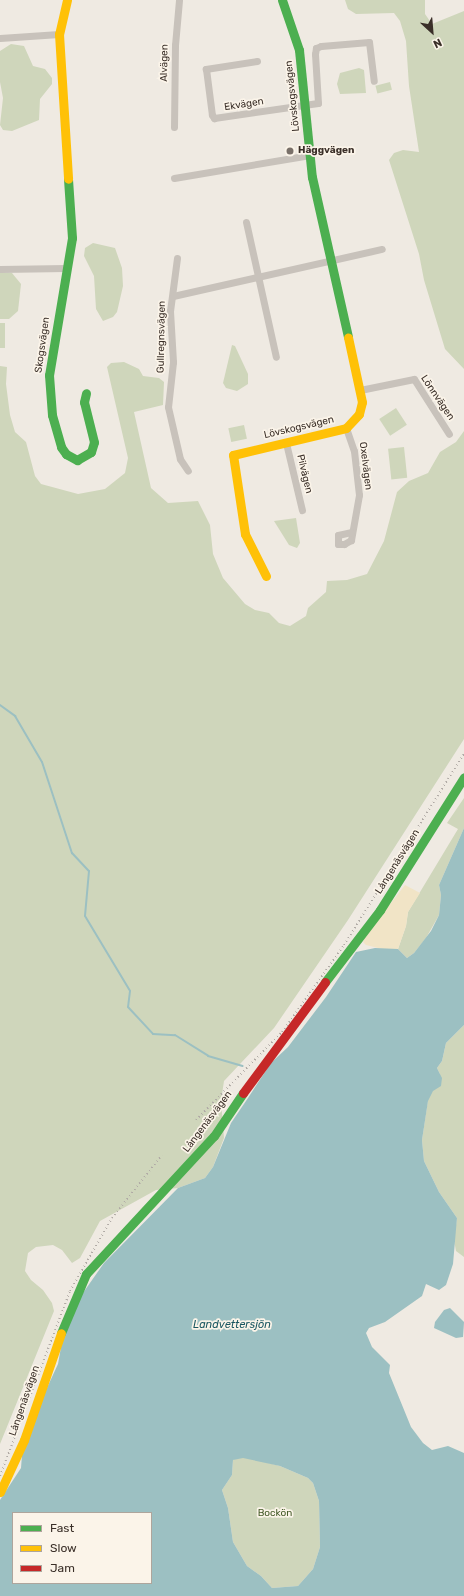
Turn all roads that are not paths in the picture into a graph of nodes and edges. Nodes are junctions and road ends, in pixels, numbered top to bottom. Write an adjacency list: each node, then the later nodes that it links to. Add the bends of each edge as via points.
1 (67, 0): 4 (street, Skogsvägen)
2 (179, 0): 9 (street, Alvägen, via 175,44)
3 (282, 0): 8 (street, Lövskogsvägen, via 299,50)
4 (59, 34): 5 (street); 16 (street, Skogsvägen, via 72,230)
5 (0, 38)
6 (257, 61): 8 (street, Ekvägen, via 206,69 213,117 217,119)
7 (374, 81): 8 (street, via 369,42 316,48 318,103)
8 (306, 105): 10 (street, Lövskogsvägen)
9 (174, 127)
10 (310, 155): 11 (street); 15 (street, Lövskogsvägen, via 312,177)
11 (174, 178)
12 (246, 222): 18 (street)
13 (382, 249): 15 (street)
14 (177, 258): 19 (street, Gullregnsvägen)
15 (330, 262): 18 (street, Gullregnsvägen); 21 (street, Lövskogsvägen)
16 (66, 268): 17 (street); 22 (street, Skogsvägen, via 50,386 52,415 61,447 66,454 77,460 91,452 94,442 84,402)
17 (0, 270)
18 (258, 278): 19 (street, Gullregnsvägen); 20 (street)
19 (173, 296): 26 (street, Gullregnsvägen, via 170,311 173,362 168,407 180,459)
20 (276, 357)
21 (360, 390): 23 (street, Lövskogsvägen, via 361,409); 24 (street, Lönnvägen, via 414,379)
22 (86, 393)
23 (346, 428): 25 (street, Lövskogsvägen); 28 (street, Oxelvägen, via 354,451 359,495)
24 (448, 434)
25 (286, 443): 27 (street, Pilvägen); 29 (street, Lövskogsvägen, via 233,455 245,534)
26 (188, 470)
27 (302, 510)
28 (351, 532)
29 (266, 576)
30 (464, 777): 31 (street, Långenäsvägen, via 384,905 263,1064 214,1136 86,1274 68,1311 24,1440)
31 (0, 1492)

